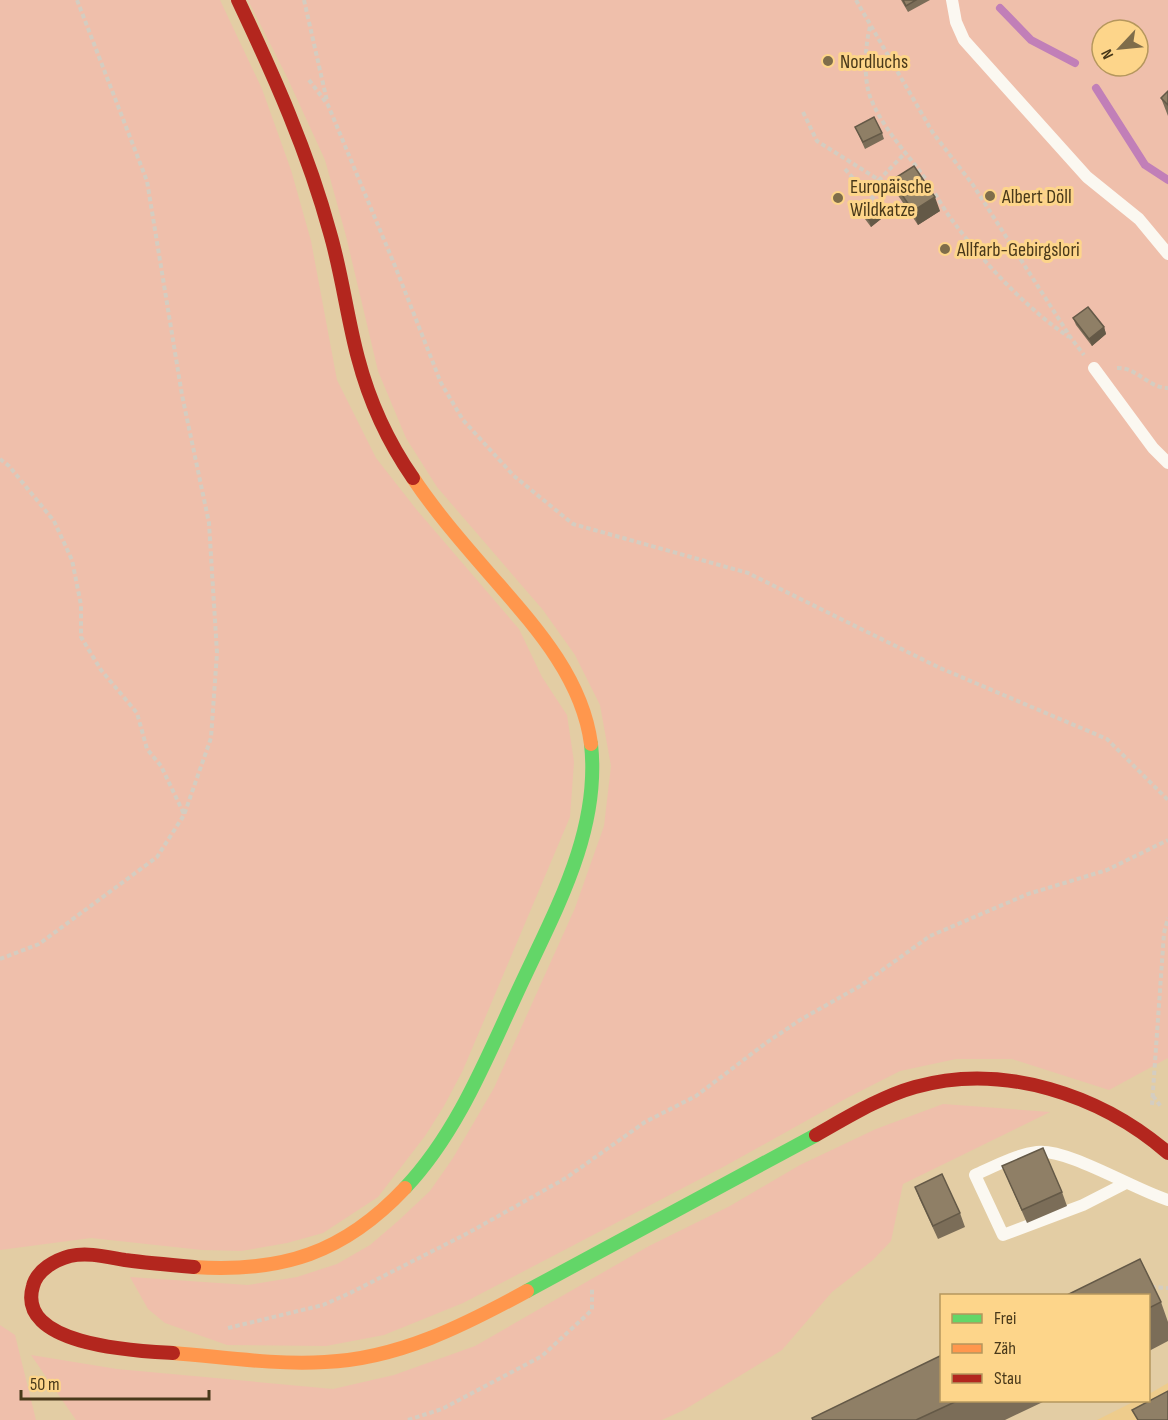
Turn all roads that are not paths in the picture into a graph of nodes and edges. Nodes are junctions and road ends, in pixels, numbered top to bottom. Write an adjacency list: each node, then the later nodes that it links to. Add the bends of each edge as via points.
1 (238, 0): 6 (main road, via 304,148 333,243 364,379 379,416 427,498 538,631 575,686 591,739 591,803 570,876 459,1113 415,1178 387,1208 330,1247 270,1266 204,1268 96,1256 62,1258 44,1268 31,1288 37,1315 52,1329 86,1342 279,1362 364,1358 437,1335 478,1316 855,1113 933,1083 996,1080 1049,1090 1120,1116)
2 (952, 0): 3 (lane, via 964,40 1087,177 1139,219)
3 (1168, 254)
4 (1097, 372): 5 (lane)
5 (1168, 463)
6 (1168, 1153)
7 (1126, 1182): 7 (lane, via 1069,1158 1040,1151 1020,1155 975,1175 1003,1235 1083,1204); 8 (lane)
8 (1168, 1200)

